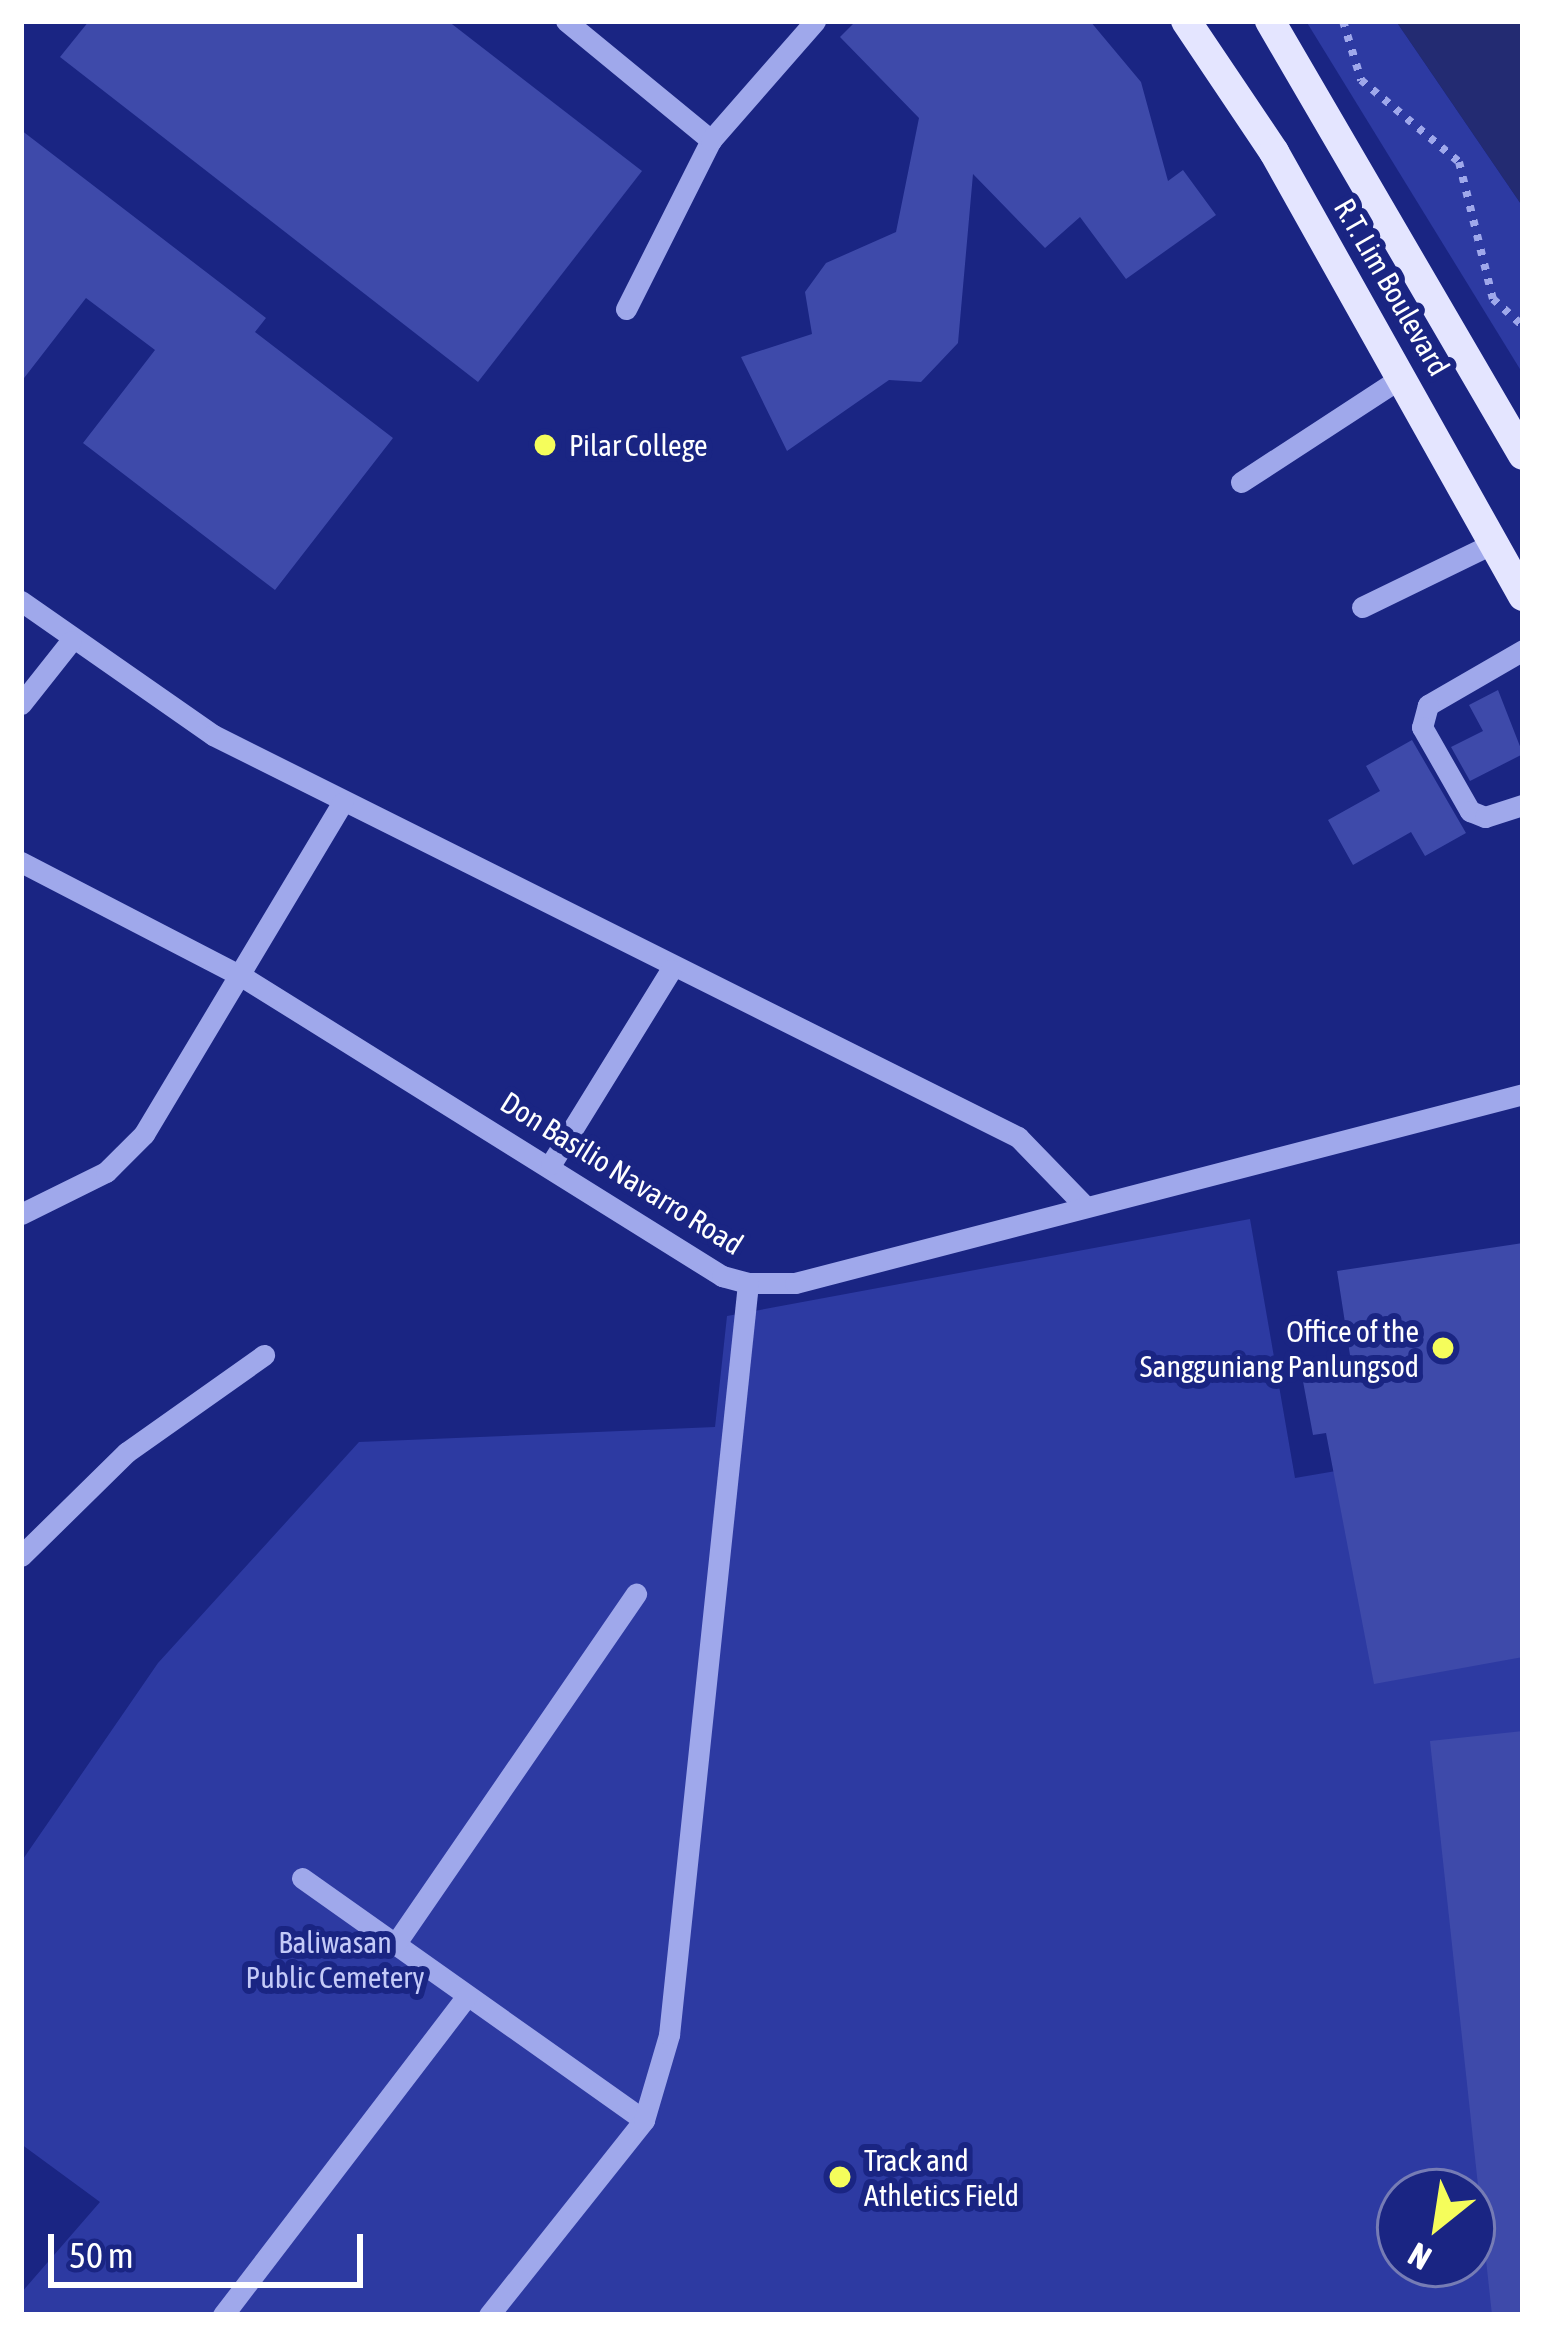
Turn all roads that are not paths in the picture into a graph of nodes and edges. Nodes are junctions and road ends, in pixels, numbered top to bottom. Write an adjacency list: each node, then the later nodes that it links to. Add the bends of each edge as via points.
1 (566, 21): 5 (street)
2 (814, 21): 5 (street)
3 (1186, 21): 7 (main road, R.T. Lim Boulevard, via 1274,152)
4 (1270, 21): 8 (main road, R.T. Lim Boulevard)
5 (711, 140): 6 (street)
6 (626, 309)
7 (1402, 377): 9 (street); 10 (main road, R.T. Lim Boulevard)
8 (1523, 454)
9 (1241, 482)
10 (1496, 542): 11 (main road, R.T. Lim Boulevard); 13 (street)
11 (1523, 596)
12 (21, 601): 14 (street)
13 (1362, 607)
14 (71, 641): 16 (street); 17 (street, via 213,735)
15 (1523, 650): 18 (street, via 1428,705 1421,727 1470,811 1485,817)
16 (21, 704)
17 (342, 803): 20 (street); 21 (street)
18 (1523, 805)
19 (21, 862): 21 (street, Don Basilio Navarro Road)
20 (671, 970): 23 (street); 24 (street, via 1018,1137)
21 (243, 976): 23 (street, Don Basilio Navarro Road); 25 (street, via 126,1154)
22 (1523, 1094): 24 (street, Don Basilio Navarro Road)
23 (551, 1164): 26 (street, Don Basilio Navarro Road, via 722,1276)
24 (1083, 1204): 26 (street, Don Basilio Navarro Road, via 795,1283)
25 (21, 1214)
26 (748, 1282): 33 (street, via 668,2035)
27 (264, 1355): 28 (street, via 127,1453)
28 (21, 1556)
29 (636, 1594): 31 (street)
30 (302, 1878): 31 (street)
31 (396, 1943): 32 (street)
32 (467, 1996): 33 (street); 34 (street)
33 (644, 2120): 35 (street)
34 (223, 2315)
35 (489, 2315)

